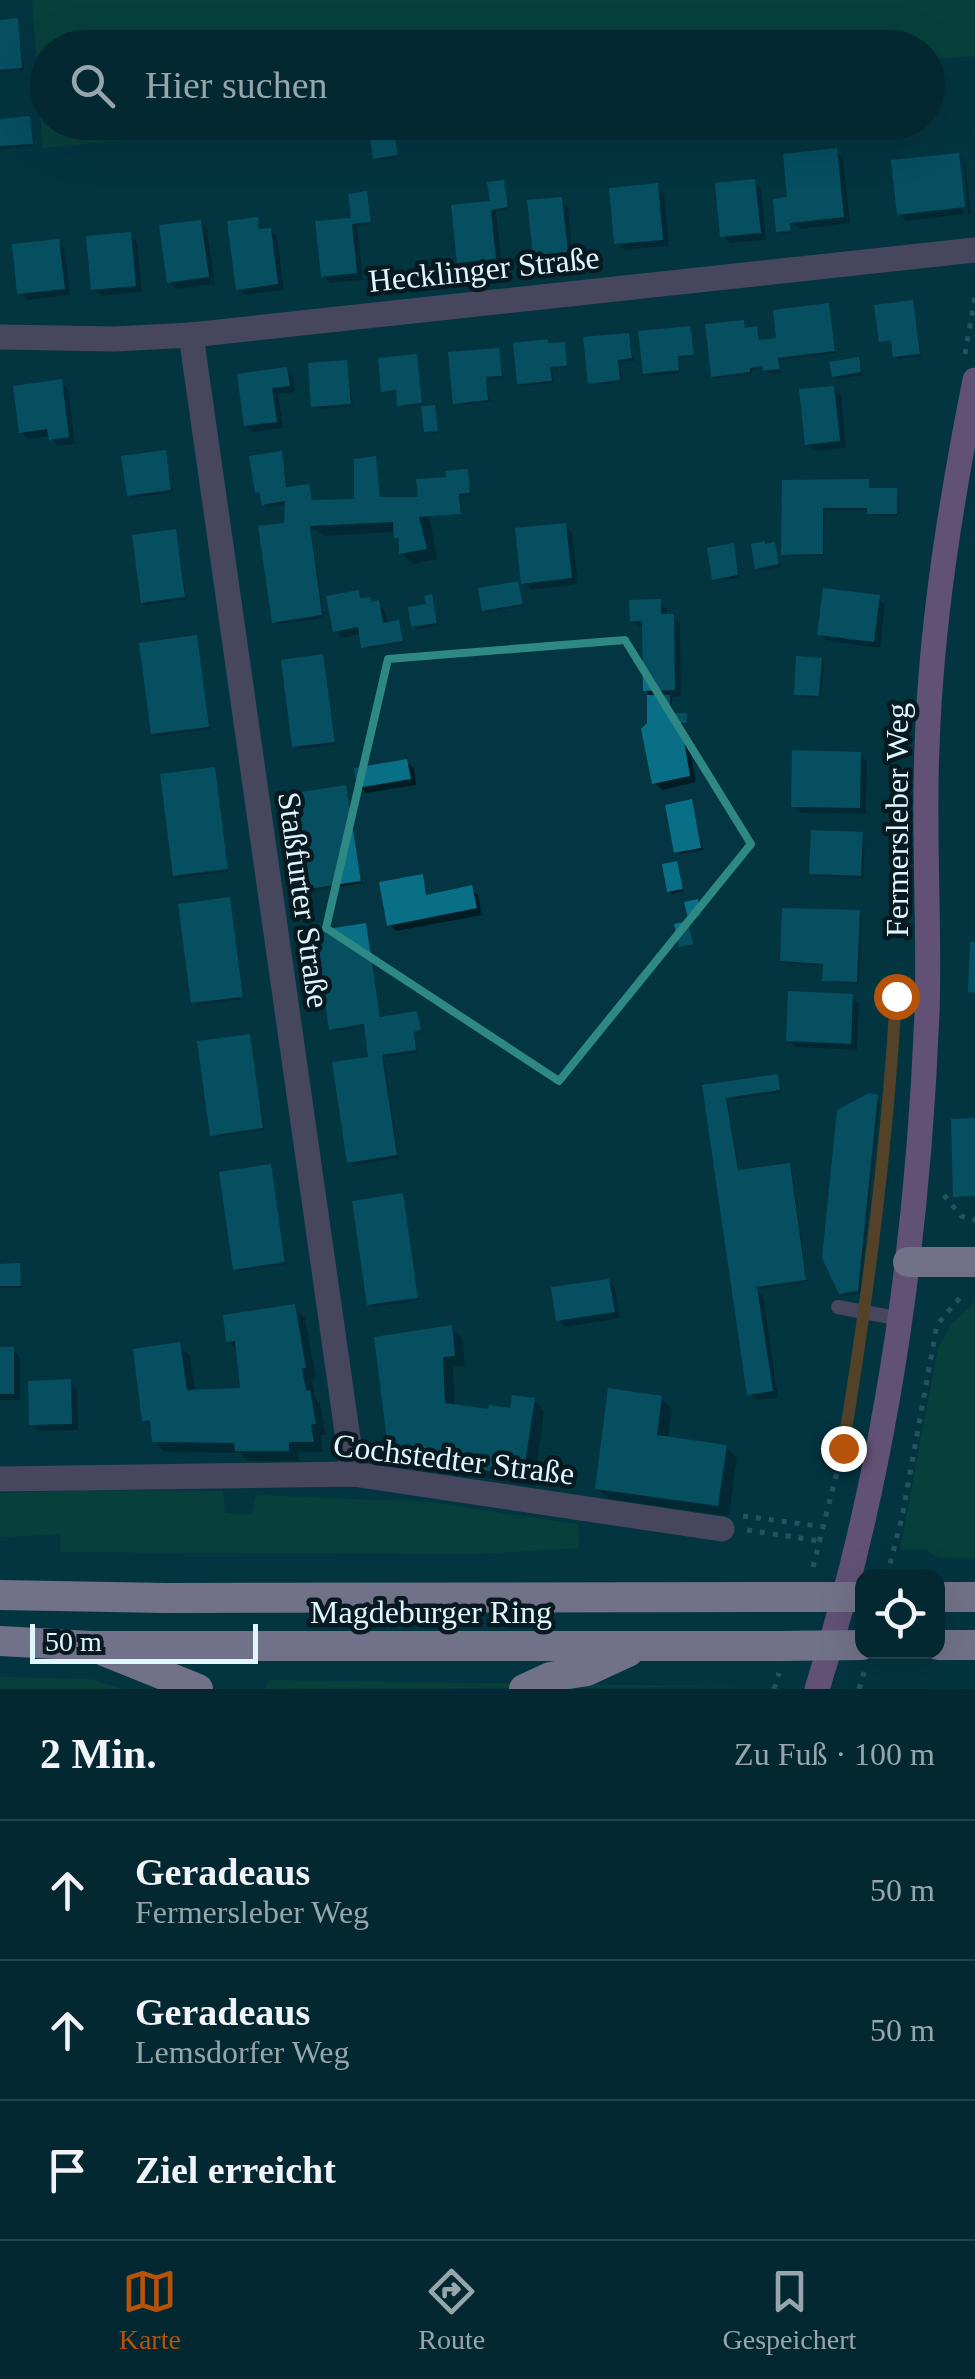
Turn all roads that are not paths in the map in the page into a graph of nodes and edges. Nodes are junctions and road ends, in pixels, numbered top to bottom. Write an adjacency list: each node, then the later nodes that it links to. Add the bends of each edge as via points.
1 (975, 250): 2 (street, Hecklinger Straße)
2 (191, 335): 3 (street, Hecklinger Straße); 9 (street, Staßfurter Straße)
3 (0, 338)
4 (975, 380): 5 (street, Fermersleber Weg, via 929,703 930,946)
5 (908, 1262): 6 (highway); 8 (street, Fermersleber Weg)
6 (975, 1262)
7 (838, 1307): 8 (lane)
8 (901, 1319): 24 (street, Fermersleber Weg, via 870,1499)
9 (354, 1474): 10 (street, Cochstedter Straße); 11 (street, Cochstedter Straße)
10 (0, 1479)
11 (722, 1529)
12 (0, 1594): 13 (highway, Magdeburger Ring, bridge, via 166,1598 800,1588)
13 (855, 1595)
14 (945, 1596): 15 (highway)
15 (975, 1596)
16 (0, 1641): 19 (highway, Magdeburger Ring)
17 (945, 1645): 18 (highway)
18 (975, 1645)
19 (91, 1646): 21 (highway, Magdeburger Ring); 22 (highway)
20 (855, 1646): 21 (highway, Magdeburger Ring, bridge, via 779,1658)
21 (640, 1647): 23 (highway)
22 (198, 1689)
23 (524, 1689)
24 (817, 1689)

